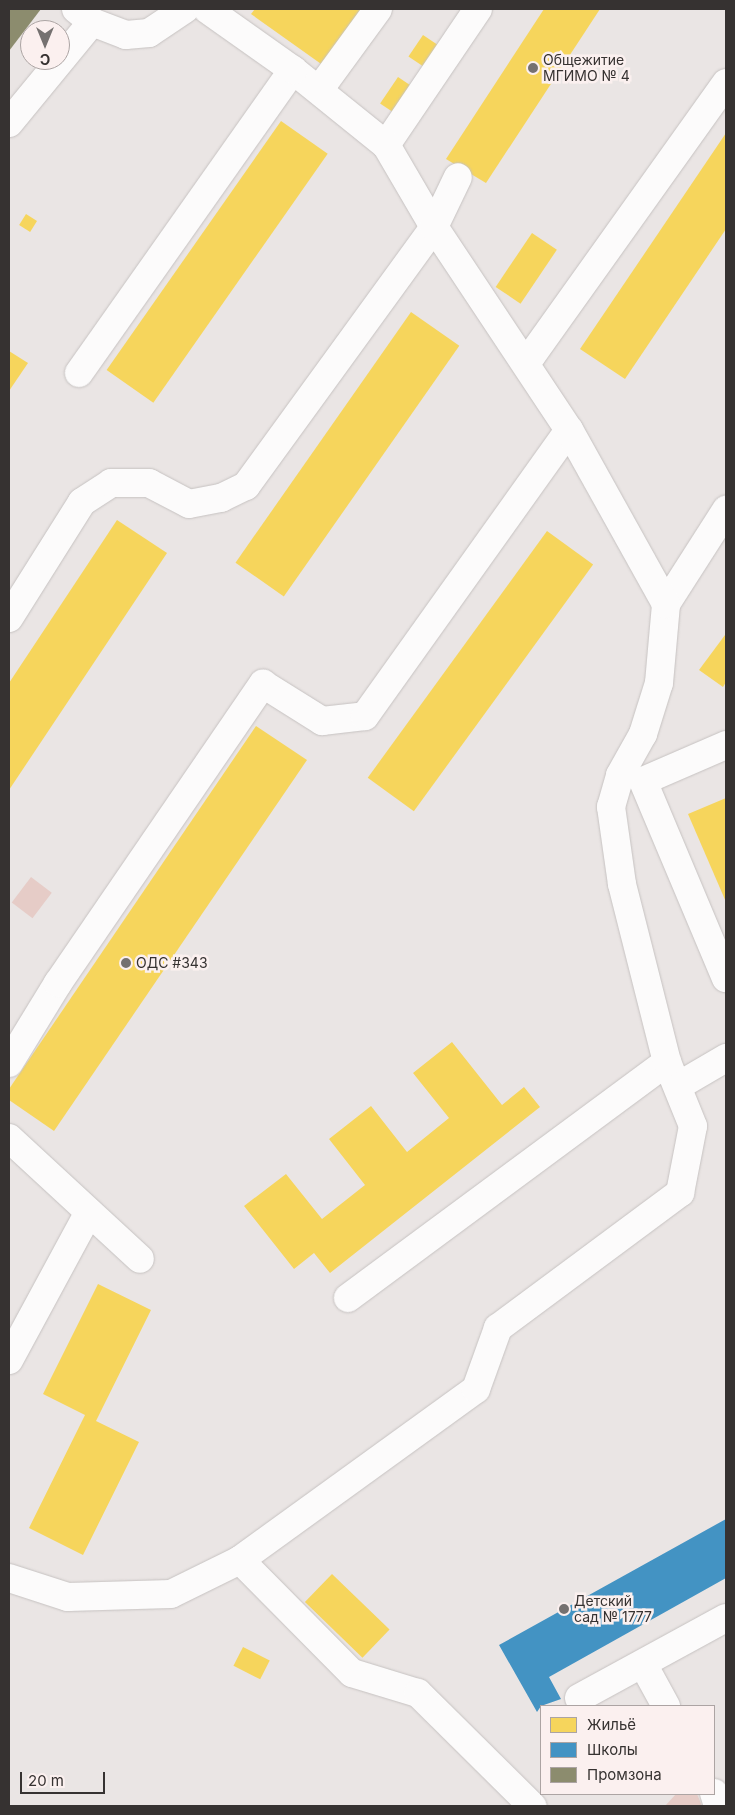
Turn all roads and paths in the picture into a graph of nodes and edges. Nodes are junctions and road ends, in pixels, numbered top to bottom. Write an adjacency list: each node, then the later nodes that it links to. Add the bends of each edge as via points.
1 (185, 9): 5 (lane, via 149,33 126,35)
2 (378, 9): 7 (lane)
3 (478, 9): 10 (lane)
4 (212, 10): 6 (lane)
5 (84, 15): 9 (lane)
6 (293, 70): 7 (lane); 14 (lane)
7 (326, 80): 10 (lane)
8 (726, 83): 13 (lane, via 532,355)
9 (9, 123)
10 (386, 145): 12 (lane)
11 (458, 177): 12 (lane)
12 (434, 227): 13 (lane); 18 (lane, via 246,486 221,498 189,504 149,483 111,483 82,502)
13 (524, 360): 15 (lane)
14 (79, 373)
15 (569, 430): 17 (lane); 22 (lane, via 365,716 322,721 263,684 58,983)
16 (726, 510): 17 (lane)
17 (666, 604): 23 (lane, via 659,682 643,734 620,775 611,807 622,884)
18 (9, 618)
19 (726, 745): 20 (lane, via 643,781)
20 (726, 978)
21 (726, 1058): 23 (lane)
22 (9, 1063)
23 (672, 1074): 27 (lane); 29 (lane, via 693,1126 680,1193 498,1328 476,1389)
24 (9, 1138): 25 (lane)
25 (89, 1212): 26 (lane); 28 (lane)
26 (140, 1259)
27 (348, 1298)
28 (9, 1360)
29 (240, 1560): 30 (lane, via 171,1594 68,1597); 35 (lane, via 352,1673 418,1693)
30 (9, 1578)
31 (726, 1618): 32 (lane)
32 (643, 1664): 33 (lane); 34 (lane)
33 (579, 1698)
34 (665, 1705)
35 (532, 1806)

